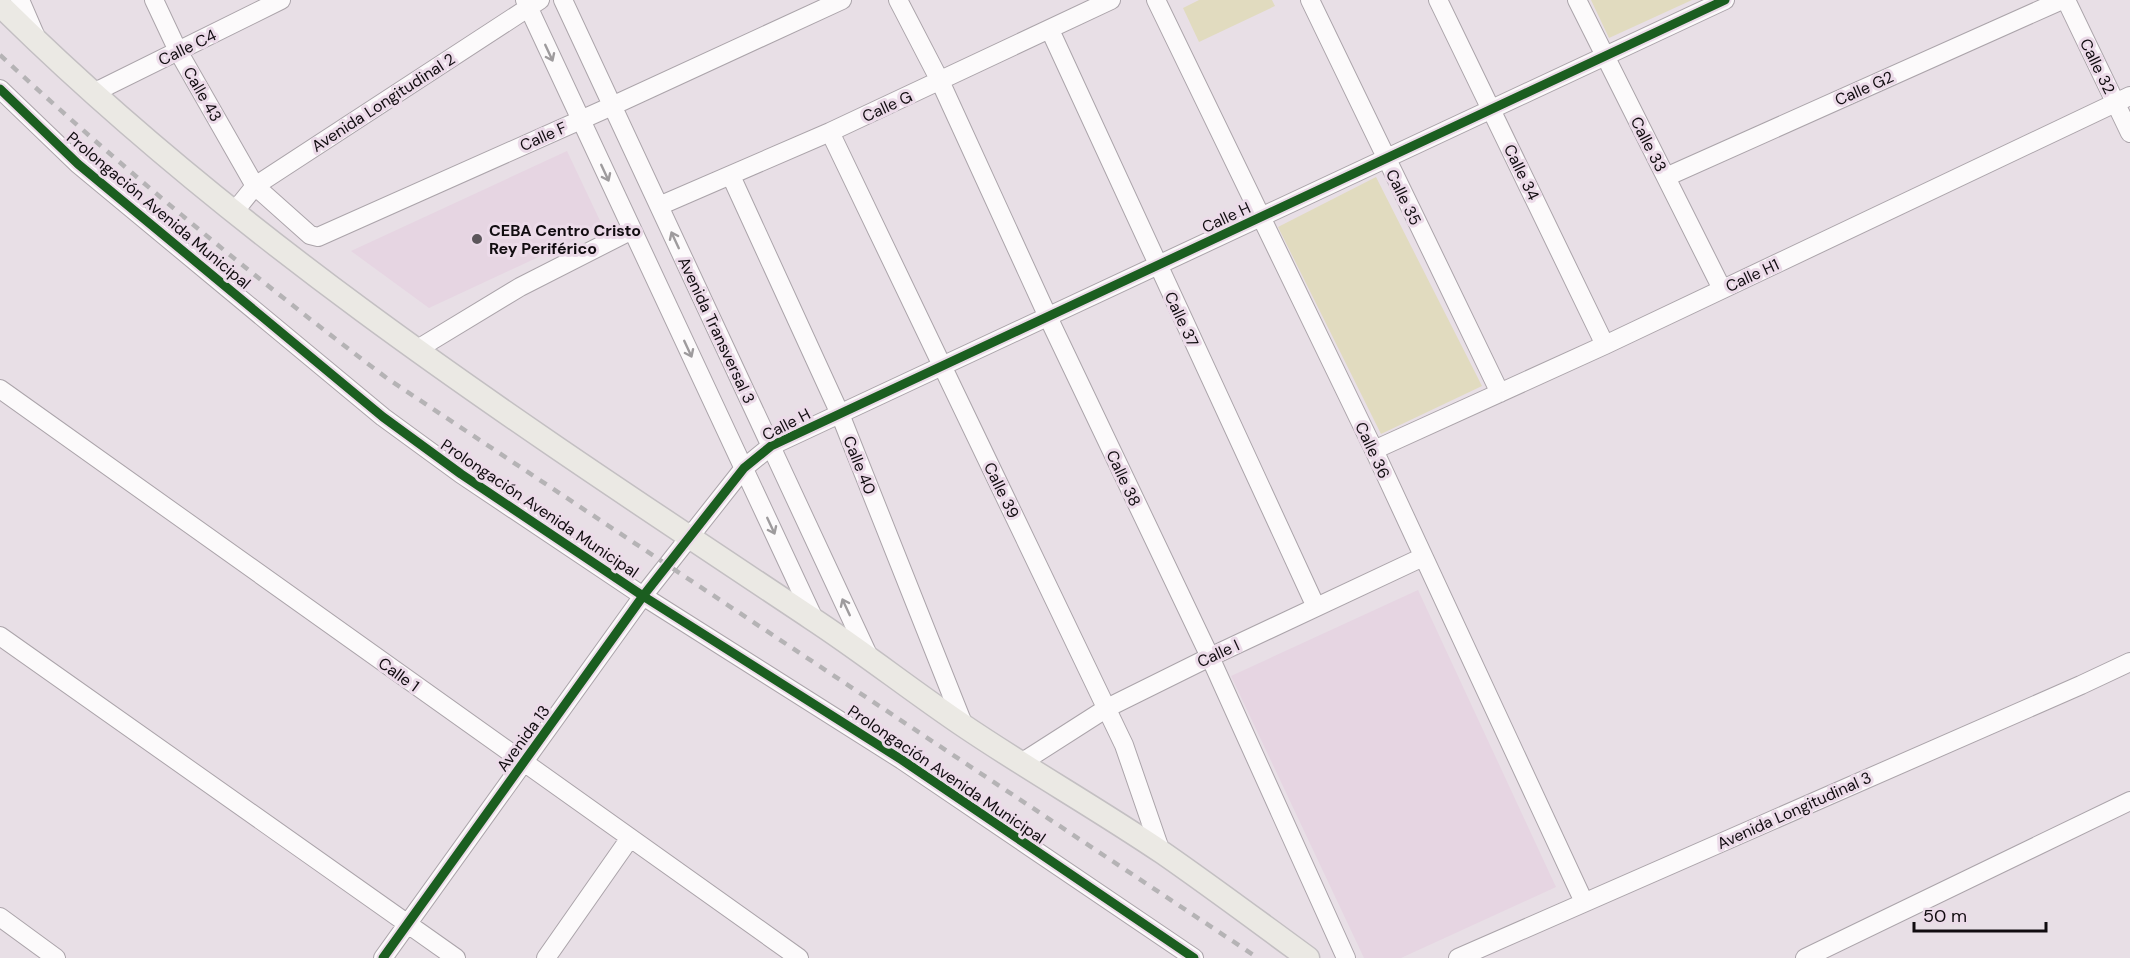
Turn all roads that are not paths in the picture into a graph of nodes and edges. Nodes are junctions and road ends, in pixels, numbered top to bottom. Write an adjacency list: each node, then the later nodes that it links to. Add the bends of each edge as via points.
1 (20, 0): 17 (street)
2 (154, 0): 18 (street, Calle 43)
3 (281, 0): 18 (street, Calle C4)
4 (564, 0): 24 (street, Avenida Transversal 3)
5 (842, 0): 24 (street, Calle F)
6 (898, 0): 20 (street, Calle 38)
7 (1111, 0): 16 (street, Calle G)
8 (1156, 0): 35 (street, Calle 36)
9 (1310, 0): 29 (street, Calle 35)
10 (1438, 0): 25 (street, Calle 34)
11 (1577, 0): 19 (street, Calle 33)
12 (1725, 0): 19 (street, Calle H)
13 (2064, 0): 23 (street, Calle 32); 31 (street, Calle G2)
14 (531, 2): 26 (street, Avenida Transversal 3, one-way to 26); 32 (street, Avenida Longitudinal 2)
15 (0, 4): 17 (main road)
16 (1050, 30): 20 (street, Calle G); 37 (street, Calle 37)
17 (38, 43): 22 (main road)
18 (178, 51): 22 (street, Calle C4); 32 (street, Calle 43)
19 (1605, 56): 25 (street, Calle H); 31 (street, Calle 33)
20 (940, 81): 27 (street, Calle G); 39 (street, Calle 38)
21 (0, 89): 51 (street, Prolongación Avenida Municipal, via 78,164 383,417)
22 (93, 93): 34 (main road)
23 (2123, 100): 28 (street, Calle 32); 38 (street, Calle H1)
24 (612, 106): 26 (street, Calle F); 33 (street, Avenida Transversal 3)
25 (1491, 109): 29 (street, Calle H); 40 (street, Calle 34)
26 (581, 120): 32 (street, Calle F, via 318,237 310,235); 36 (street, Avenida Transversal 3, one-way to 36)
27 (830, 132): 30 (street, Calle G); 42 (street, Calle 39)
28 (2130, 133)
29 (1386, 159): 35 (street, Calle H); 44 (street, Calle 35)
30 (731, 176): 33 (street, Calle G); 45 (street, Calle 40)
31 (1666, 177): 38 (street, Calle 33)
32 (255, 186): 34 (street, Avenida Longitudinal 2)
33 (659, 206): 46 (street, Avenida Transversal 3, one-way to 33)
34 (234, 212): 41 (main road)
35 (1260, 218): 37 (street, Calle H); 47 (street, Calle 36)
36 (633, 230): 41 (street, via 520,287); 48 (street, Avenida Transversal 3, one-way to 48)
37 (1157, 266): 39 (street, Calle H); 52 (street, Calle 37)
38 (1722, 289): 40 (street, Calle H1)
39 (1048, 317): 42 (street, Calle H); 55 (street, Calle 38)
40 (1605, 345): 44 (street, Calle H1)
41 (416, 350): 49 (main road)
42 (942, 366): 45 (street, Calle H); 58 (street, Calle 39)
43 (0, 389): 60 (street, Calle 1)
44 (1500, 393): 47 (street, Calle H1)
45 (840, 414): 46 (street, Calle H); 59 (street, Calle 40)
46 (771, 446): 48 (street, Calle H); 56 (street, Avenida Transversal 3, one-way to 46)
47 (1374, 450): 50 (street, Calle 36)
48 (744, 468): 49 (street, Calle H); 53 (street, Avenida Transversal 3, one-way to 53)
49 (689, 538): 51 (street, Avenida 13); 53 (main road)
50 (1423, 558): 52 (street, Calle I); 65 (street, Calle 36)
51 (644, 596): 60 (street, Avenida 13); 73 (street, Prolongación Avenida Municipal, via 902,760)
52 (1316, 607): 55 (street, Calle I)
53 (815, 621): 56 (main road)
54 (0, 636): 67 (street)
55 (1210, 657): 58 (street, Calle I); 75 (street, Calle 38)
56 (871, 660): 59 (main road)
57 (2130, 662): 65 (street, Avenida Longitudinal 3)
58 (1107, 708): 61 (street, Calle I); 64 (street, Calle 39)
59 (964, 726): 61 (main road)
60 (523, 763): 63 (street, Calle 1); 67 (street, Avenida 13)
61 (1021, 763): 64 (main road)
62 (2130, 801): 77 (street)
63 (630, 838): 71 (street); 72 (street, Calle 1)
64 (1161, 852): 74 (main road)
65 (1584, 902): 76 (street, Avenida Longitudinal 3)
66 (0, 917): 68 (street)
67 (408, 924): 69 (street, Avenida 13); 70 (street)
68 (56, 958)
69 (383, 958)
70 (456, 958)
71 (546, 958)
72 (799, 958)
73 (1194, 958)
74 (1308, 958)
75 (1346, 958)
76 (1458, 958)
77 (1805, 958)

